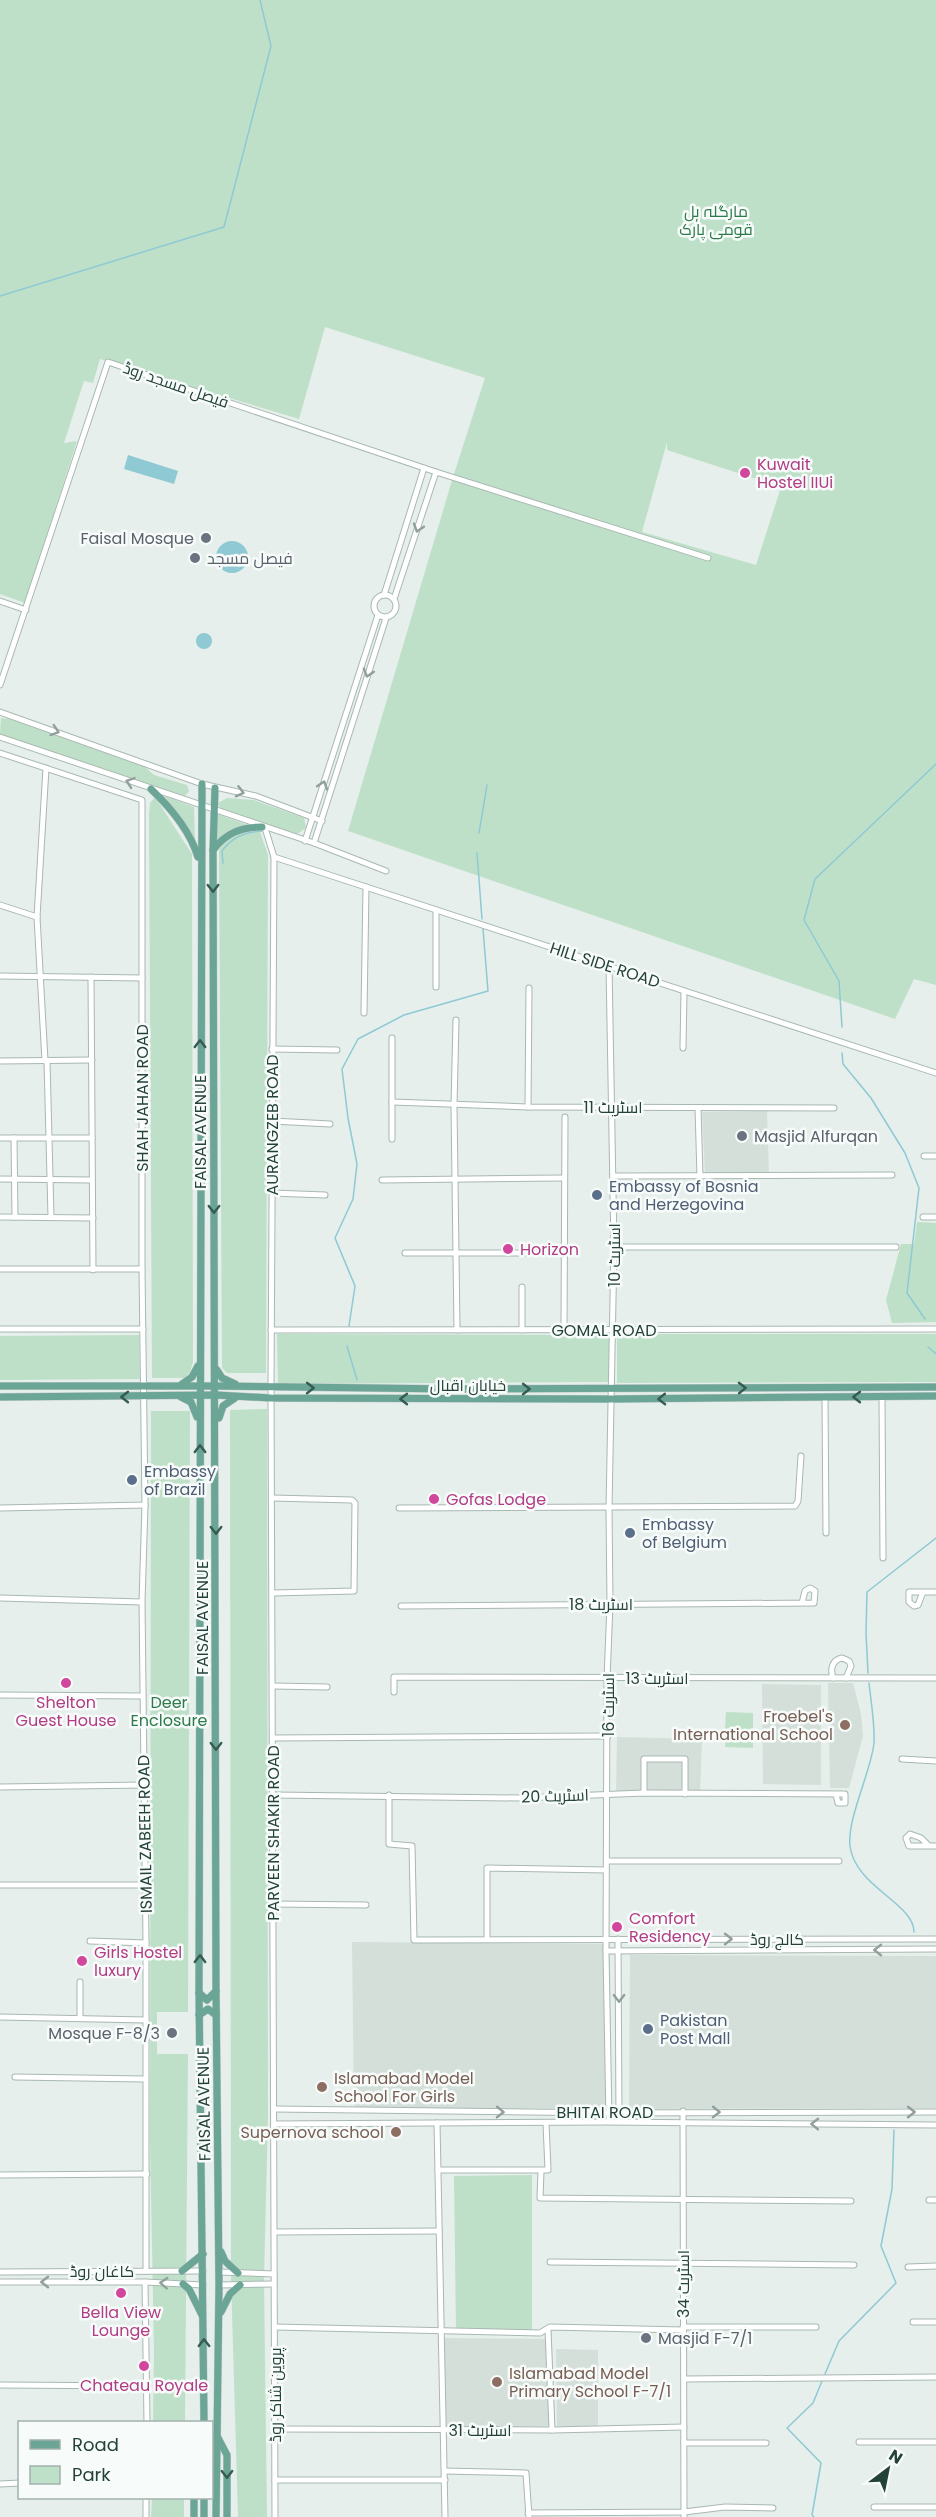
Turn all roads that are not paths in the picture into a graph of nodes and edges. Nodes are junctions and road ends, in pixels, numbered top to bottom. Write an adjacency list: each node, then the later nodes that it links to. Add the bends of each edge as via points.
1 (424, 468): 2 (street, فیصل مسجد روڈ); 4 (street); 7 (street, فیصل مسجد روڈ, via 108,362)
2 (436, 472): 3 (street, فیصل مسجد روڈ); 5 (street, one-way to 5)
3 (708, 558)
4 (384, 595): 5 (street); 8 (street, via 374,604)
5 (394, 599): 9 (street, via 395,613)
6 (0, 601): 7 (street)
7 (26, 610): 10 (street, فیصل مسجد روڈ)
8 (378, 615): 9 (street); 20 (street, one-way to 8)
9 (386, 618): 21 (street, one-way to 21)
10 (0, 686)
11 (0, 712): 15 (street, one-way to 15)
12 (0, 737): 17 (street, one-way to 12)
13 (0, 753): 14 (street)
14 (46, 768): 32 (street); 37 (street, SHAH JAHAN ROAD, via 142,800)
15 (202, 784): 16 (street); 18 (main road, FAISAL AVENUE)
16 (215, 788): 19 (main road, FAISAL AVENUE); 20 (street, one-way to 20, via 256,796)
17 (151, 789): 18 (street); 27 (main road, via 181,823)
18 (200, 806): 19 (street); 27 (main road, FAISAL AVENUE)
19 (213, 810): 22 (street); 25 (main road, FAISAL AVENUE)
20 (312, 817): 21 (street); 23 (street)
21 (322, 821): 24 (street)
22 (264, 827): 23 (street); 25 (main road, via 237,830 219,842); 26 (street, AURANGZEB ROAD)
23 (305, 841): 24 (street)
24 (314, 843): 28 (street)
25 (213, 852): 102 (main road, FAISAL AVENUE, one-way to 102)
26 (274, 857): 29 (street, HILL SIDE ROAD); 45 (street, AURANGZEB ROAD)
27 (200, 866): 103 (main road, FAISAL AVENUE, one-way to 27)
28 (386, 871)
29 (366, 887): 31 (street, HILL SIDE ROAD); 41 (street)
30 (0, 905): 32 (street)
31 (436, 910): 33 (street, HILL SIDE ROAD); 38 (street)
32 (38, 917): 35 (street)
33 (609, 966): 40 (street, HILL SIDE ROAD); 54 (street, اسٹریٹ 10)
34 (0, 976): 35 (street)
35 (41, 976): 36 (street); 49 (street)
36 (91, 977): 37 (street); 47 (street)
37 (142, 978): 92 (street, SHAH JAHAN ROAD)
38 (436, 987)
39 (529, 988): 53 (street)
40 (684, 991): 44 (street); 50 (street, HILL SIDE ROAD)
41 (364, 1013)
42 (456, 1020): 52 (street)
43 (392, 1038): 51 (street)
44 (683, 1048)
45 (272, 1049): 46 (street); 58 (street, AURANGZEB ROAD)
46 (337, 1050)
47 (92, 1060): 49 (street); 63 (street)
48 (0, 1061): 49 (street)
49 (46, 1061): 62 (street)
50 (936, 1073)
51 (392, 1102): 52 (street, اسٹریٹ 11); 64 (street)
52 (454, 1106): 53 (street, اسٹریٹ 11); 70 (street)
53 (528, 1107): 54 (street, اسٹریٹ 11)
54 (612, 1108): 55 (street, اسٹریٹ 11); 68 (street, اسٹریٹ 10)
55 (698, 1108): 56 (street, اسٹریٹ 11); 69 (street)
56 (834, 1108)
57 (565, 1117): 71 (street)
58 (272, 1121): 59 (street); 77 (street, AURANGZEB ROAD)
59 (330, 1124)
60 (0, 1138): 61 (street)
61 (14, 1138): 62 (street); 73 (street)
62 (49, 1138): 63 (street); 74 (street)
63 (92, 1138): 75 (street)
64 (392, 1139)
65 (924, 1156): 66 (street)
66 (936, 1156)
67 (892, 1175): 69 (street)
68 (613, 1176): 69 (street); 85 (street, اسٹریٹ 10)
69 (700, 1176)
70 (455, 1178): 71 (street); 76 (street); 88 (street)
71 (564, 1178): 89 (street)
72 (0, 1179): 73 (street)
73 (15, 1179): 74 (street); 80 (street)
74 (50, 1179): 75 (street); 81 (street)
75 (93, 1180): 84 (street)
76 (382, 1180)
77 (272, 1193): 78 (street); 97 (street, AURANGZEB ROAD)
78 (325, 1195)
79 (0, 1217): 80 (street)
80 (15, 1217): 81 (street)
81 (51, 1217): 84 (street)
82 (923, 1217): 83 (street)
83 (936, 1217)
84 (93, 1218): 91 (street)
85 (614, 1247): 86 (street); 101 (street, اسٹریٹ 10)
86 (896, 1248)
87 (405, 1253): 88 (street)
88 (455, 1253): 89 (street); 98 (street)
89 (565, 1253): 100 (street)
90 (0, 1269): 91 (street)
91 (93, 1269): 92 (street)
92 (142, 1269): 95 (street, SHAH JAHAN ROAD)
93 (522, 1287): 99 (street)
94 (0, 1329): 95 (street)
95 (143, 1329): 107 (street, SHAH JAHAN ROAD)
96 (936, 1329): 101 (street, GOMAL ROAD)
97 (272, 1330): 98 (street, GOMAL ROAD); 112 (street, AURANGZEB ROAD)
98 (457, 1330): 99 (street, GOMAL ROAD)
99 (522, 1330): 100 (street, GOMAL ROAD)
100 (564, 1330): 101 (street, GOMAL ROAD)
101 (614, 1330): 111 (street, اسٹریٹ 10)
102 (215, 1361): 108 (main road, FAISAL AVENUE); 109 (main road, via 222,1378)
103 (199, 1363): 104 (main road, via 192,1377); 105 (main road, FAISAL AVENUE)
104 (179, 1385): 105 (main road, خیابان اقبال); 107 (main road, خیابان اقبال)
105 (199, 1385): 108 (main road, خیابان اقبال); 113 (main road, FAISAL AVENUE)
106 (0, 1386): 107 (main road, خیابان اقبال)
107 (145, 1386): 120 (street, SHAH JAHAN ROAD)
108 (215, 1386): 109 (main road, خیابان اقبال); 114 (main road, FAISAL AVENUE)
109 (244, 1387): 112 (main road, خیابان اقبال)
110 (936, 1387): 111 (main road, خیابان اقبال, one-way to 110)
111 (613, 1389): 112 (main road, خیابان اقبال, one-way to 111); 122 (street, اسٹریٹ 10)
112 (271, 1393): 116 (main road, خیابان اقبال); 122 (main road, خیابان اقبال, one-way to 112); 126 (street, PARVEEN SHAKIR ROAD)
113 (200, 1395): 114 (main road, خیابان اقبال); 115 (main road, خیابان اقبال); 123 (main road, FAISAL AVENUE)
114 (216, 1395): 116 (main road, خیابان اقبال); 124 (main road, FAISAL AVENUE)
115 (178, 1396): 120 (main road, خیابان اقبال); 123 (main road, via 194,1406)
116 (243, 1396): 124 (main road, via 223,1406)
117 (882, 1396): 118 (main road, خیابان اقبال); 121 (main road, خیابان اقبال, one-way to 121); 132 (street)
118 (936, 1396)
119 (0, 1397): 120 (main road, خیابان اقبال, one-way to 119)
120 (145, 1397): 127 (street, ISMAIL ZABEEH ROAD)
121 (825, 1397): 122 (main road, خیابان اقبال, one-way to 122); 131 (street)
122 (613, 1399): 130 (street, اسٹریٹ 16)
123 (200, 1429): 182 (main road, FAISAL AVENUE, one-way to 123)
124 (216, 1431): 181 (main road, FAISAL AVENUE, one-way to 181)
125 (801, 1456): 130 (street, via 795,1506)
126 (272, 1498): 135 (street, PARVEEN SHAKIR ROAD); 135 (street, via 354,1501 354,1591)
127 (145, 1505): 128 (street); 137 (street, ISMAIL ZABEEH ROAD)
128 (1, 1508)
129 (399, 1508): 130 (street)
130 (609, 1508): 139 (street, اسٹریٹ 16)
131 (826, 1533)
132 (883, 1558)
133 (922, 1592): 134 (street, via 918,1605 909,1602 909,1592)
134 (936, 1592)
135 (273, 1593): 145 (street, PARVEEN SHAKIR ROAD)
136 (0, 1598): 137 (street)
137 (142, 1602): 149 (street, ISMAIL ZABEEH ROAD)
138 (802, 1603): 139 (street, اسٹریٹ 18)
139 (610, 1604): 140 (street, اسٹریٹ 18); 141 (street, اسٹریٹ 16)
140 (401, 1606)
141 (607, 1678): 142 (street, اسٹریٹ 13); 147 (street, اسٹریٹ 13, via 394,1677); 150 (street, اسٹریٹ 16)
142 (833, 1678): 143 (street, اسٹریٹ 13); 143 (street, via 832,1665 842,1658 851,1666)
143 (846, 1678): 144 (street, اسٹریٹ 13)
144 (936, 1678)
145 (273, 1686): 146 (street); 151 (street, PARVEEN SHAKIR ROAD)
146 (327, 1687)
147 (394, 1692)
148 (0, 1695): 149 (street)
149 (143, 1696): 154 (street, ISMAIL ZABEEH ROAD)
150 (608, 1736): 151 (street); 161 (street, اسٹریٹ 16)
151 (273, 1738): 159 (street, PARVEEN SHAKIR ROAD)
152 (902, 1759): 153 (street)
153 (936, 1761)
154 (144, 1785): 155 (street); 168 (street, ISMAIL ZABEEH ROAD)
155 (0, 1787)
156 (644, 1794): 157 (street, اسٹریٹ 20); 157 (street, via 644,1759 685,1759); 161 (street, اسٹریٹ 20)
157 (685, 1794): 158 (street, اسٹریٹ 20)
158 (836, 1794)
159 (273, 1795): 160 (street, اسٹریٹ 20); 169 (street, PARVEEN SHAKIR ROAD)
160 (389, 1795): 161 (street, اسٹریٹ 20); 171 (street, کالج روڈ, via 388,1843 412,1846 414,1940)
161 (608, 1795): 164 (street, اسٹریٹ 16)
162 (928, 1845): 163 (street, via 916,1835 906,1838 909,1846)
163 (936, 1846)
164 (607, 1860): 165 (street); 166 (street, اسٹریٹ 16)
165 (839, 1861)
166 (606, 1870): 171 (street, via 487,1868); 173 (street, اسٹریٹ 16)
167 (0, 1885): 168 (street)
168 (145, 1885): 176 (street, ISMAIL ZABEEH ROAD)
169 (273, 1904): 170 (street); 190 (street, PARVEEN SHAKIR ROAD)
170 (366, 1905)
171 (487, 1939): 173 (street, کالج روڈ)
172 (936, 1939): 174 (street, کالج روڈ, one-way to 172)
173 (607, 1940): 174 (street, کالج روڈ); 178 (street)
174 (618, 1940): 179 (street)
175 (90, 1941): 176 (street)
176 (146, 1943): 187 (street, ISMAIL ZABEEH ROAD)
177 (936, 1949): 179 (street, کالج روڈ, one-way to 179)
178 (606, 1951): 179 (street, کالج روڈ); 194 (street)
179 (619, 1951): 195 (street, one-way to 195)
180 (80, 1982): 186 (street)
181 (216, 1991): 182 (main road, via 207,2000); 184 (main road, FAISAL AVENUE)
182 (199, 1992): 183 (main road, FAISAL AVENUE)
183 (199, 2015): 184 (main road, via 208,2009); 215 (main road, FAISAL AVENUE)
184 (216, 2015): 214 (main road, FAISAL AVENUE)
185 (0, 2017): 186 (street)
186 (80, 2018): 187 (street)
187 (146, 2020): 189 (street, ISMAIL ZABEEH ROAD)
188 (15, 2077): 189 (street)
189 (145, 2079): 206 (street, ISMAIL ZABEEH ROAD)
190 (274, 2109): 194 (street, BHITAI ROAD, one-way to 194); 201 (street, PARVEEN SHAKIR ROAD)
191 (683, 2111): 192 (street, BHITAI ROAD, one-way to 192); 195 (street, BHITAI ROAD); 200 (street, اسٹریٹ 34)
192 (851, 2112): 193 (street, BHITAI ROAD, one-way to 193); 202 (street)
193 (936, 2112)
194 (610, 2113): 195 (street, BHITAI ROAD); 196 (street)
195 (619, 2113): 197 (street)
196 (609, 2122): 197 (street, BHITAI ROAD); 199 (street, BHITAI ROAD)
197 (619, 2122): 200 (street, BHITAI ROAD)
198 (438, 2123): 199 (street, BHITAI ROAD); 201 (street, BHITAI ROAD); 204 (street)
199 (546, 2123): 205 (street, via 548,2170)
200 (683, 2123): 202 (street, BHITAI ROAD, one-way to 200); 208 (street, اسٹریٹ 34)
201 (274, 2124): 212 (street, PARVEEN SHAKIR ROAD)
202 (851, 2125): 203 (street, BHITAI ROAD)
203 (936, 2125)
204 (438, 2170): 205 (street); 213 (street)
205 (541, 2171): 208 (street, via 540,2198)
206 (147, 2174): 207 (street); 221 (street, ISMAIL ZABEEH ROAD)
207 (0, 2175)
208 (683, 2200): 211 (street); 217 (street, اسٹریٹ 34)
209 (929, 2200): 210 (street)
210 (936, 2200)
211 (851, 2202)
212 (274, 2232): 213 (street); 227 (street, PARVEEN SHAKIR ROAD)
213 (439, 2232): 243 (street)
214 (219, 2247): 225 (main road, FAISAL AVENUE); 226 (main road, via 225,2261)
215 (203, 2254): 222 (main road); 223 (main road, FAISAL AVENUE)
216 (550, 2262): 217 (street)
217 (683, 2263): 218 (street); 241 (street, اسٹریٹ 34)
218 (854, 2265)
219 (936, 2266): 220 (street)
220 (908, 2267)
221 (146, 2271): 222 (street, کاغان روڈ); 224 (street, کاغان روڈ)
222 (182, 2271): 223 (street, کاغان روڈ)
223 (203, 2271): 232 (main road, FAISAL AVENUE)
224 (0, 2272)
225 (219, 2272): 226 (street); 233 (main road, FAISAL AVENUE)
226 (238, 2273): 227 (street)
227 (274, 2274): 231 (street, پروین شاکر روڈ)
228 (0, 2282): 229 (street, کاغان روڈ, one-way to 228)
229 (145, 2282): 230 (street, کاغان روڈ, one-way to 229); 249 (street)
230 (183, 2284): 232 (street, کاغان روڈ); 236 (main road)
231 (274, 2284): 234 (street); 240 (street, پروین شاکر روڈ)
232 (203, 2285): 236 (main road, FAISAL AVENUE)
233 (219, 2285): 234 (street); 235 (main road, FAISAL AVENUE)
234 (240, 2285): 235 (main road, via 230,2294)
235 (219, 2315): 245 (main road, FAISAL AVENUE)
236 (203, 2317): 244 (main road, FAISAL AVENUE, one-way to 236)
237 (913, 2322): 238 (street)
238 (936, 2322)
239 (816, 2327): 241 (street)
240 (275, 2328): 243 (street); 253 (street, پروین شاکر روڈ)
241 (683, 2328): 242 (street); 247 (street, اسٹریٹ 34)
242 (548, 2330): 243 (street); 254 (street)
243 (440, 2332): 255 (street)
244 (205, 2377): 245 (main road); 251 (main road, FAISAL AVENUE)
245 (218, 2377): 256 (main road, FAISAL AVENUE)
246 (936, 2377): 247 (street)
247 (684, 2379): 252 (street, اسٹریٹ 34)
248 (0, 2385): 249 (street)
249 (147, 2386): 250 (street)
250 (147, 2421)
251 (204, 2421)
252 (684, 2427): 254 (street, اسٹریٹ 31); 257 (street, اسٹریٹ 34)
253 (275, 2429): 255 (street, اسٹریٹ 31); 262 (street, پروین شاکر روڈ)
254 (552, 2430): 255 (street, اسٹریٹ 31)
255 (444, 2431): 261 (street)
256 (216, 2434): 277 (main road); 278 (main road, FAISAL AVENUE, one-way to 278, via 227,2455)
257 (684, 2442): 260 (street); 272 (street, اسٹریٹ 34)
258 (859, 2442): 259 (street)
259 (936, 2442)
260 (766, 2443)
261 (445, 2471): 263 (street); 273 (street, via 526,2473)
262 (275, 2480): 263 (street); 279 (street, پروین شاکر روڈ)
263 (445, 2480): 280 (street)
264 (18, 2483): 265 (street)
265 (0, 2484)
266 (146, 2499): 274 (street)
267 (194, 2499): 275 (main road)
268 (204, 2499): 276 (main road)
269 (874, 2507): 270 (street)
270 (936, 2507)
271 (773, 2508): 272 (street, via 725,2507)
272 (684, 2514): 273 (street)
273 (529, 2515)
274 (146, 2517)
275 (194, 2517)
276 (204, 2517)
277 (216, 2517)
278 (227, 2517)
279 (275, 2517)
280 (445, 2517)

